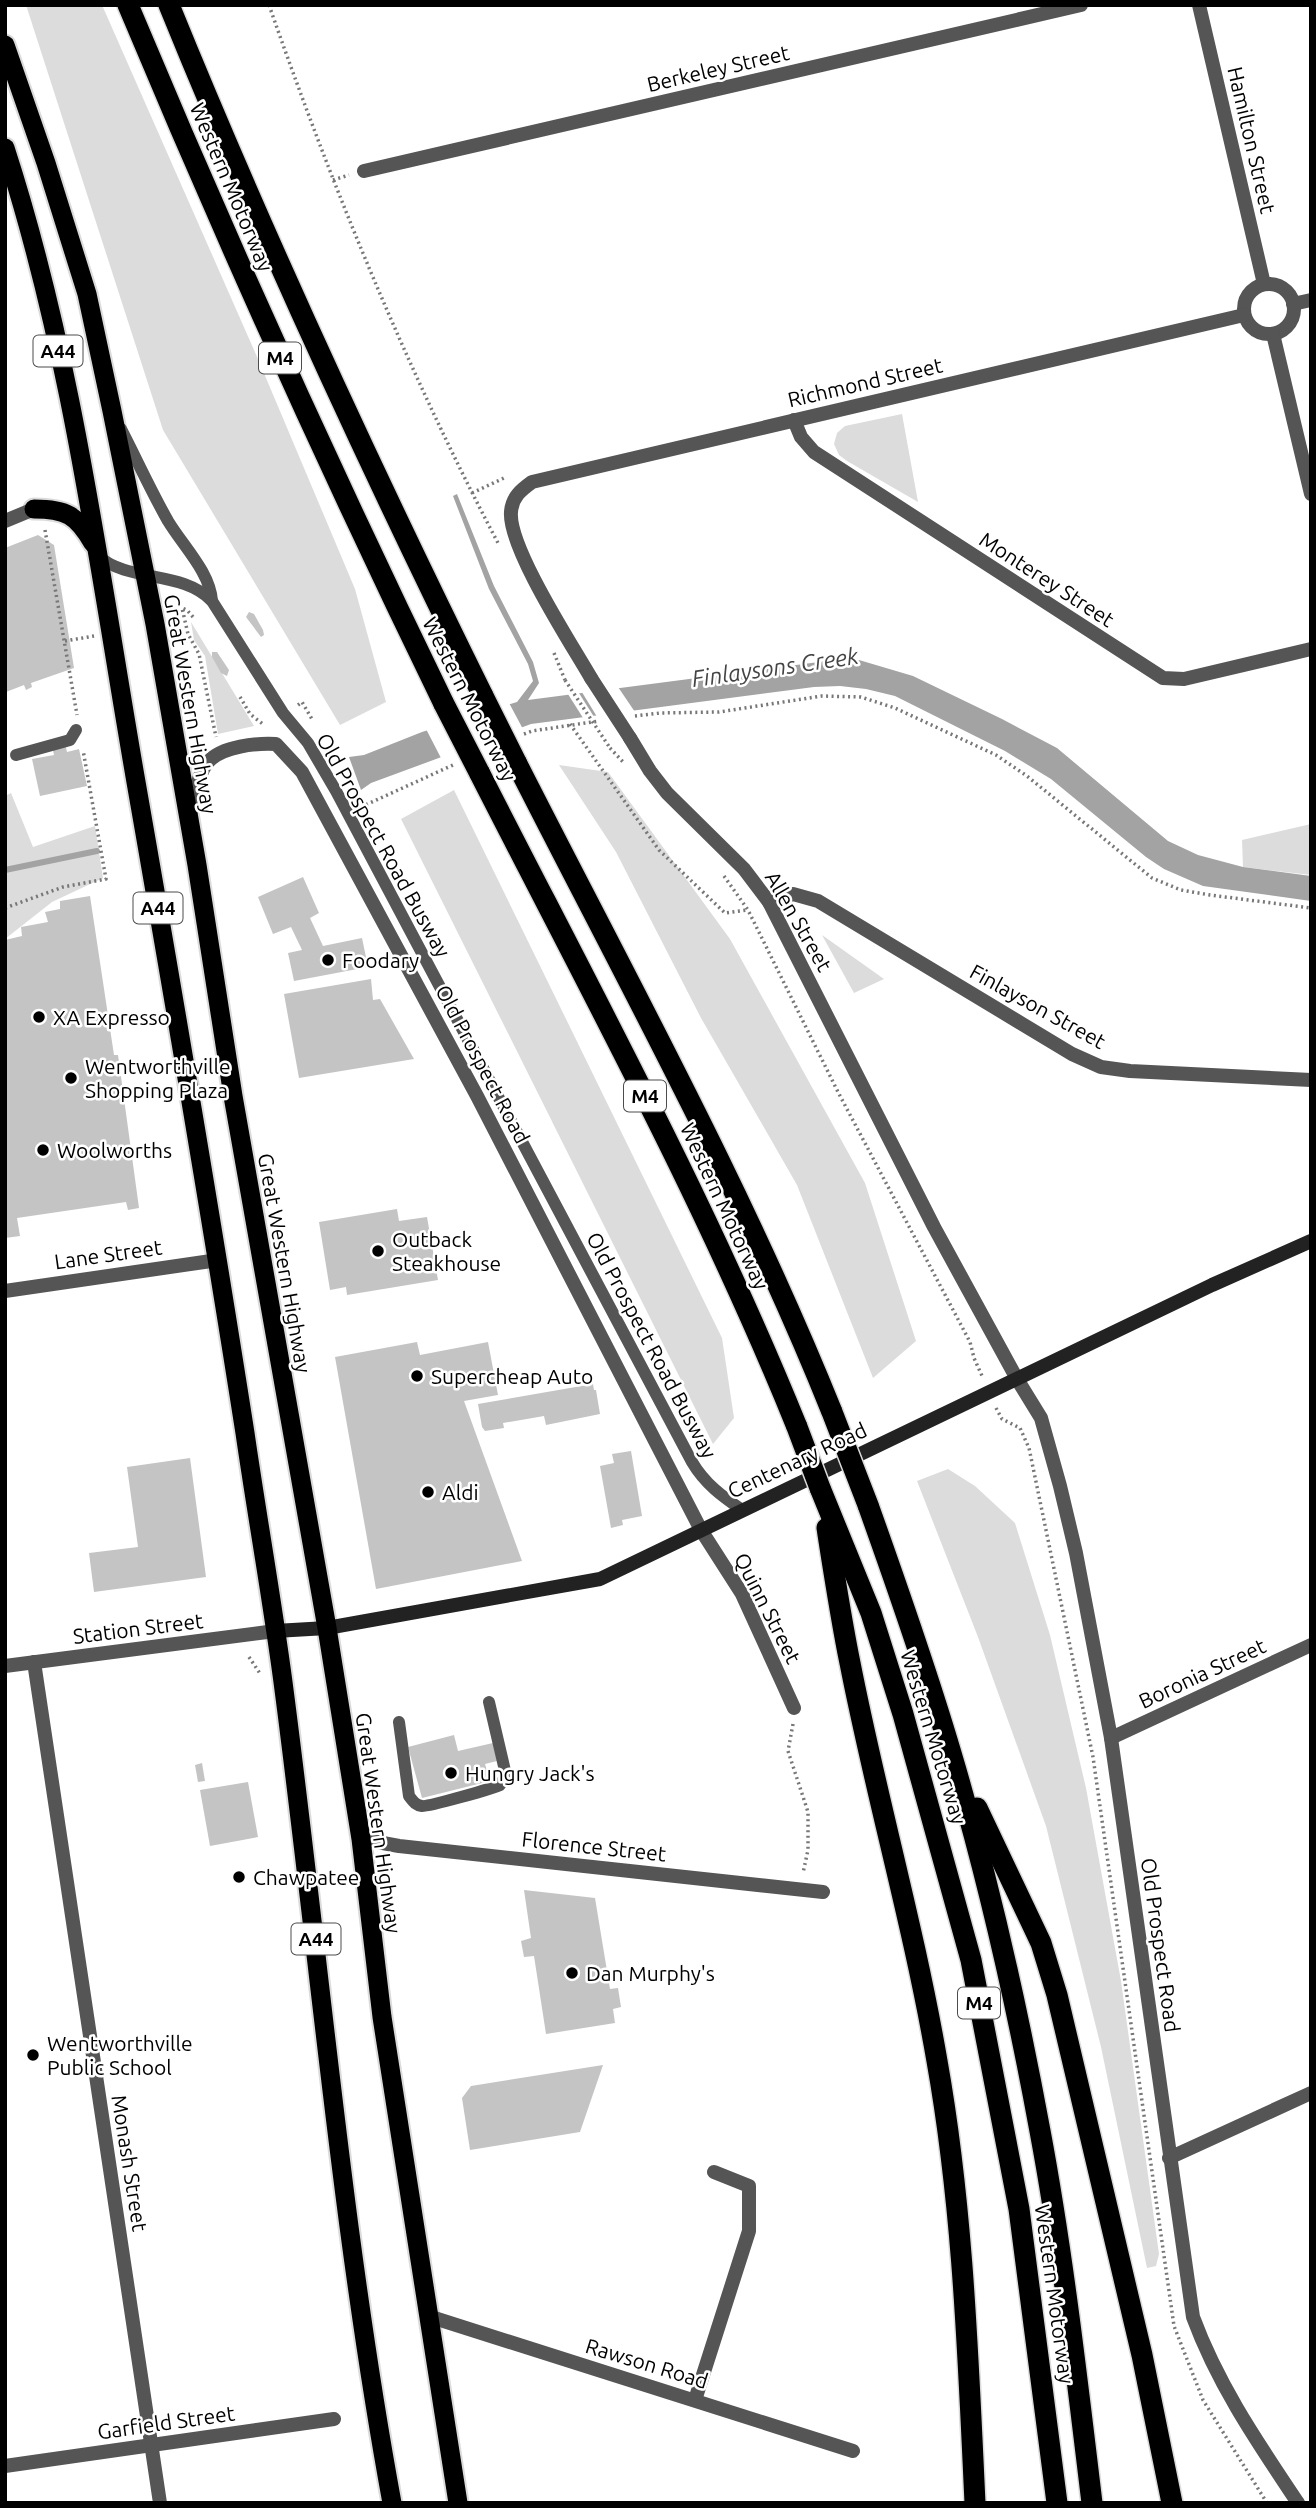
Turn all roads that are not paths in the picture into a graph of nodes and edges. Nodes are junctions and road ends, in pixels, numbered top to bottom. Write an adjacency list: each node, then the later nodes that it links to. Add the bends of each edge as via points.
1 (128, 5): 33 (highway, Western Motorway / M4, bridge, via 300,401 444,704 736,1285 797,1427)
2 (169, 5): 44 (highway, Western Motorway / M4, bridge, via 355,431 781,1290 868,1505)
3 (1081, 5): 7 (street, Berkeley Street)
4 (1199, 5): 8 (street, Hamilton Street)
5 (5, 45): 13 (highway, Great Western Highway / A44, via 87,294)
6 (5, 148): 19 (highway, A44, via 66,383)
7 (364, 171)
8 (1264, 284): 10 (street, via 1279,286); 11 (street, via 1246,299)
9 (1311, 300): 10 (street)
10 (1293, 304): 12 (street, via 1288,326)
11 (1244, 315): 12 (street, via 1252,328); 14 (street, Richmond Street)
12 (1273, 334): 15 (street)
13 (112, 411): 20 (highway, Great Western Highway / A44); 21 (lane, Old Prospect Road Busway, via 144,478 211,587)
14 (794, 420): 16 (street, Richmond Street, via 532,482 515,498); 22 (street, Monterey Street, via 814,452 1163,678 1184,679)
15 (1311, 494)
16 (511, 511): 26 (street, Allen Street, bridge, via 520,549 547,603 650,771 744,869)
17 (39, 517): 18 (street); 19 (highway, via 56,509 70,515)
18 (5, 521)
19 (97, 553): 20 (lane, Old Prospect Road Busway, via 110,565); 29 (highway, A44)
20 (144, 574): 21 (lane, Old Prospect Road Busway, via 185,584); 25 (highway, Great Western Highway / A44)
21 (212, 601): 32 (lane, Old Prospect Road Busway, via 336,791 692,1462 712,1489)
22 (1311, 649)
23 (79, 732): 24 (lane, via 69,740)
24 (16, 755)
25 (189, 819): 34 (street, Old Prospect Road, via 208,762 226,752 251,743 276,744 302,772 477,1096); 35 (highway, Great Western Highway / A44)
26 (769, 902): 27 (street, Finlayson Street, via 793,894 818,901 1101,1067); 31 (street, Allen Street, via 934,1227)
27 (1311, 1080)
28 (1311, 1241): 31 (main road, Centenary Road)
29 (218, 1260): 30 (street, Lane Street); 36 (highway, A44)
30 (5, 1291)
31 (1017, 1379): 32 (main road, Centenary Road); 43 (street, Old Prospect Road, via 1041,1418 1060,1486)
32 (742, 1510): 34 (main road, Centenary Road)
33 (829, 1521): 59 (highway, via 850,1663 938,2064 963,2272); 60 (highway, Western Motorway / M4, via 871,1613 971,1960 1019,2209)
34 (701, 1530): 35 (main road, Centenary Road, via 600,1578); 41 (street, Quinn Street, via 742,1594)
35 (327, 1628): 36 (main road, Centenary Road); 45 (highway, Great Western Highway / A44)
36 (275, 1631): 38 (street, Station Street); 57 (highway, A44, via 350,2248)
37 (1311, 1646): 43 (street, Boronia Street)
38 (34, 1662): 39 (street, Station Street); 53 (street, Monash Street)
39 (5, 1666)
40 (489, 1702): 42 (lane, via 506,1775 488,1790 426,1807 409,1796)
41 (794, 1707)
42 (399, 1722)
43 (1111, 1738): 48 (street, Old Prospect Road)
44 (953, 1759): 61 (highway, Western Motorway / M4, via 1003,1952 1041,2131); 62 (highway, via 1041,1943 1053,1982 1142,2355)
45 (361, 1839): 46 (street, Florence Street); 50 (highway, Great Western Highway / A44, via 382,2017)
46 (823, 1892)
47 (1311, 2094): 48 (street)
48 (1169, 2158): 63 (street, Old Prospect Road, via 1191,2305 1203,2343 1250,2432)
49 (714, 2172): 51 (street, via 749,2186 749,2231)
50 (428, 2316): 51 (street, Rawson Road); 58 (highway, Great Western Highway / A44)
51 (695, 2400): 54 (street, Rawson Road)
52 (334, 2419): 53 (street, Garfield Street)
53 (151, 2445): 55 (street, Garfield Street); 56 (street, Monash Street)
54 (853, 2451)
55 (5, 2466)
56 (160, 2503)
57 (392, 2503)
58 (458, 2503)
59 (975, 2503)
60 (1057, 2503)
61 (1092, 2503)
62 (1172, 2503)
63 (1298, 2503)

